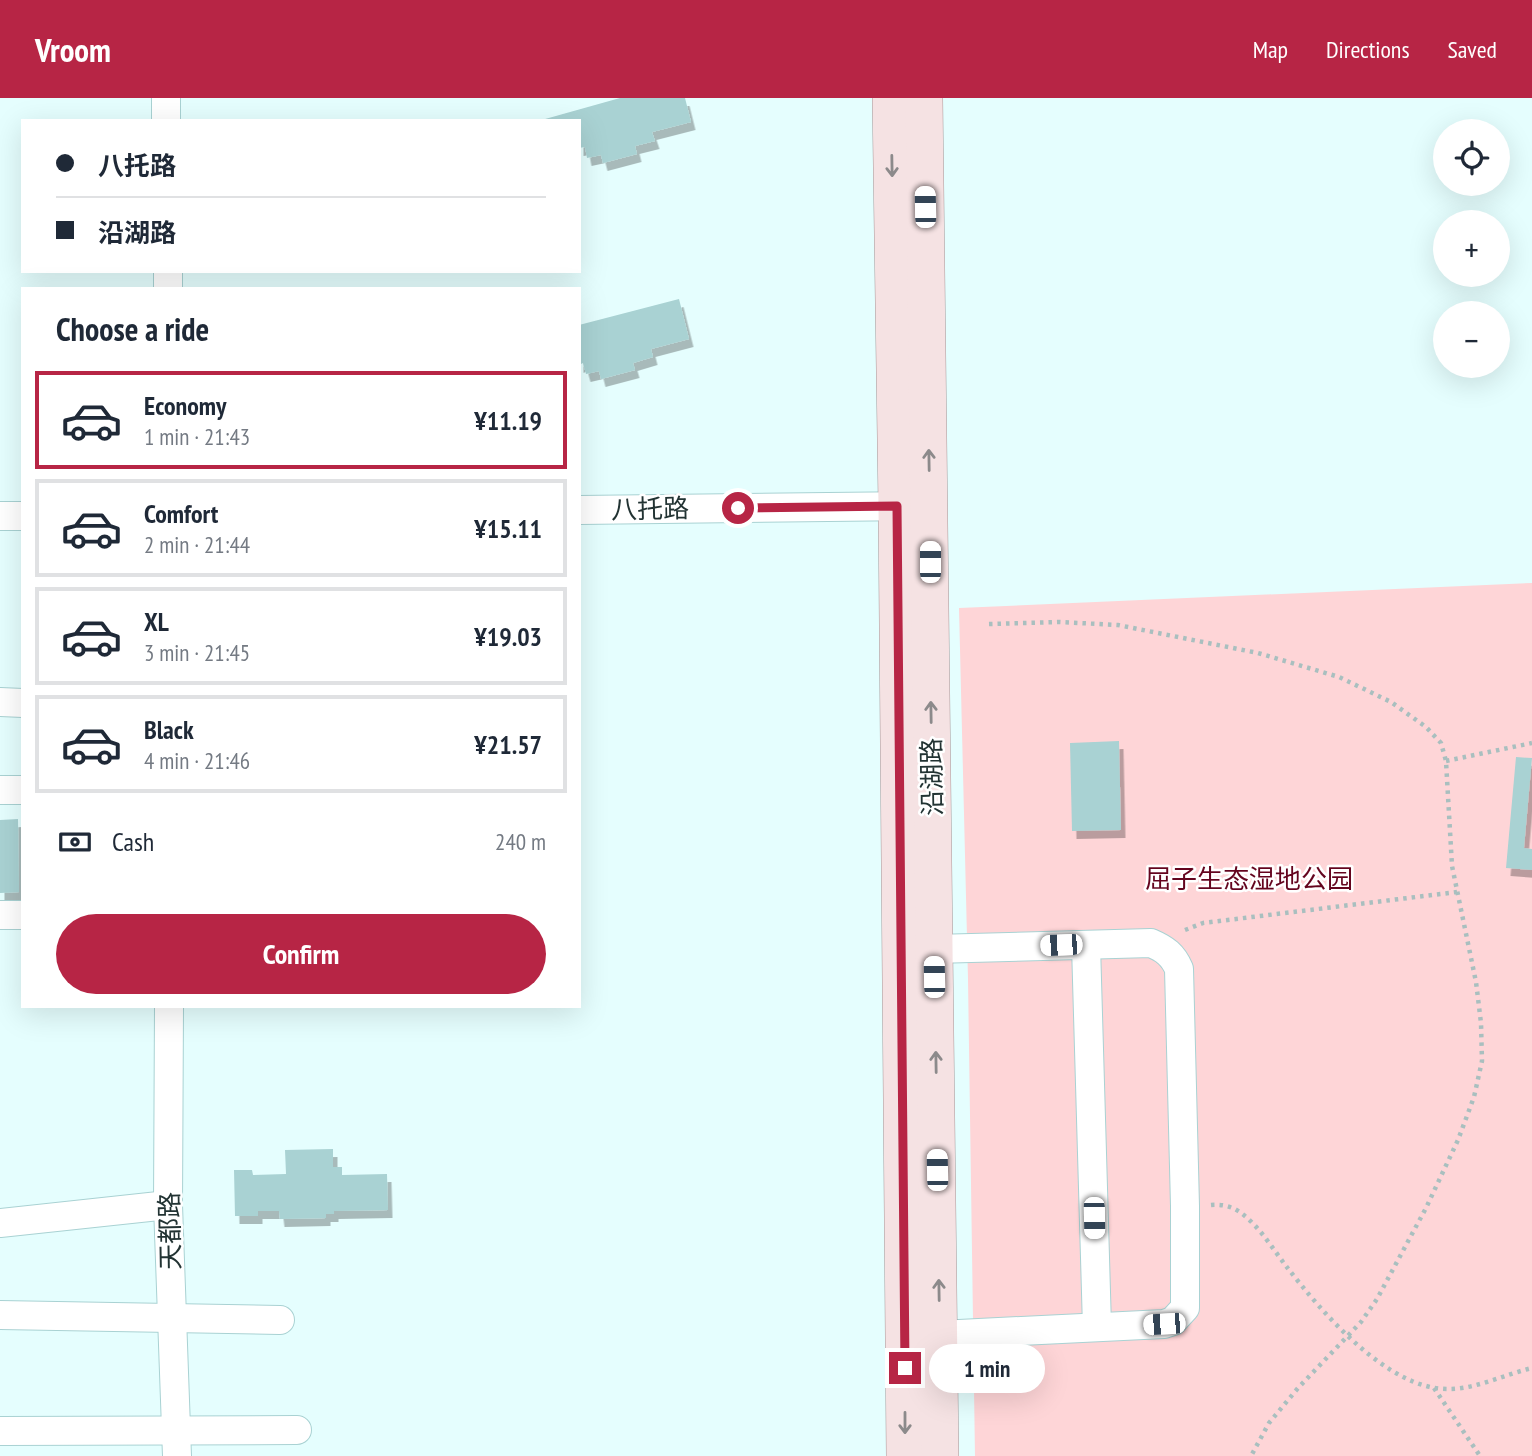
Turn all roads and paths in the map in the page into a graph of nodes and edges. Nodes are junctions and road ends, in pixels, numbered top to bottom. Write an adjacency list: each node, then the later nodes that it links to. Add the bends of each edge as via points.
1 (166, 98): 4 (street)
2 (891, 98): 5 (main road, 沿湖路, one-way to 5)
3 (924, 98): 5 (main road, 沿湖路, one-way to 3)
4 (166, 119)
5 (913, 506): 6 (street, 八托路); 21 (main road, 沿湖路, one-way to 5, via 929,617); 37 (main road, 沿湖路, one-way to 37)
6 (581, 510)
7 (0, 516): 8 (street)
8 (21, 516)
9 (989, 624): 13 (path, via 1118,625 1258,653 1339,677 1391,702 1426,727 1441,743)
10 (0, 702): 11 (street)
11 (21, 703)
12 (1532, 743): 13 (path)
13 (1446, 761): 16 (path)
14 (0, 790): 15 (street)
15 (21, 790)
16 (1457, 892): 20 (path, via 1203,923 1174,937); 31 (path, via 1481,1023 1482,1060 1474,1097 1398,1262)
17 (0, 915): 18 (street)
18 (21, 915)
19 (1086, 944): 20 (street, via 1151,943); 21 (street); 29 (street)
20 (1164, 948): 24 (street, via 1180,969)
21 (934, 949): 30 (main road, 沿湖路, one-way to 21)
22 (169, 1008): 23 (street, 天都路)
23 (168, 1205): 25 (street); 27 (street, 天都路)
24 (1185, 1206): 29 (street, via 1185,1308 1164,1324); 31 (path, via 1220,1204 1242,1213)
25 (0, 1223)
26 (0, 1315): 27 (street)
27 (172, 1319): 28 (street); 36 (street, 天都路)
28 (280, 1320)
29 (1097, 1327): 30 (street)
30 (939, 1335): 38 (main road, 沿湖路)
31 (1348, 1336): 33 (path, via 1370,1357); 39 (path, via 1269,1423)
32 (1532, 1367): 33 (path, via 1466,1387)
33 (1433, 1387): 40 (path)
34 (297, 1430): 36 (street)
35 (0, 1431): 36 (street)
36 (177, 1443)
37 (905, 1456)
38 (940, 1456)
39 (1251, 1456)
40 (1480, 1456)

